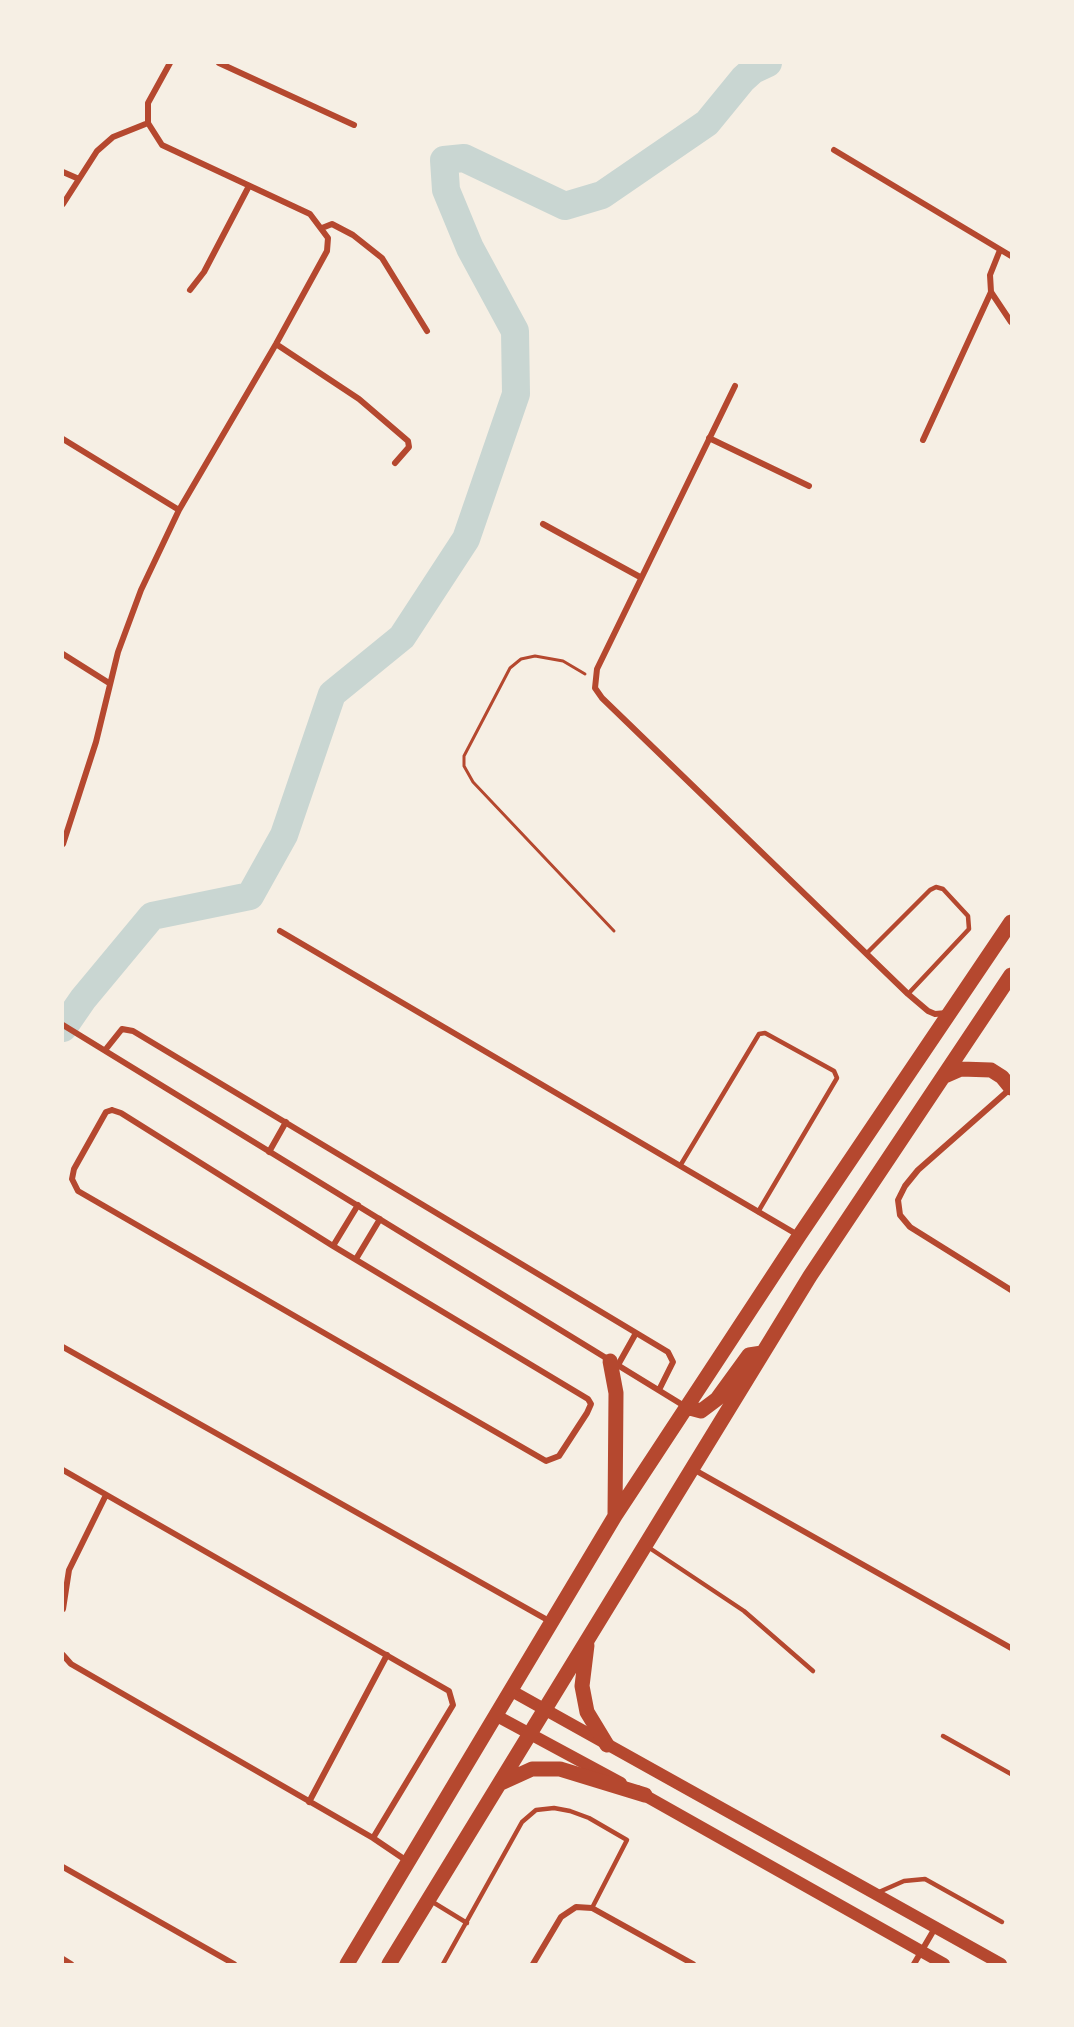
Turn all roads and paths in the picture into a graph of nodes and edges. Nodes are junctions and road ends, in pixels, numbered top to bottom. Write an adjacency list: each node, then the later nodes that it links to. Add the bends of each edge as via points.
1 (170, 63): 3 (street, via 148,102)
2 (219, 63): 4 (street)
3 (148, 123): 7 (street, via 113,137); 8 (street, via 162,145)
4 (354, 125)
5 (834, 150): 11 (street)
6 (63, 172): 7 (street)
7 (79, 179): 9 (street)
8 (249, 186): 10 (street, via 310,214); 13 (street, via 204,272)
9 (63, 204)
10 (322, 228): 16 (street, via 332,225 368,244 382,258); 17 (street, via 328,238 327,251)
11 (1000, 250): 12 (street); 14 (street, via 990,275)
12 (1011, 256)
13 (190, 290)
14 (991, 292): 15 (street); 21 (street)
15 (1011, 322)
16 (427, 331)
17 (276, 344): 22 (street, via 359,399 408,441 409,447); 24 (street)
18 (735, 386): 19 (street)
19 (709, 438): 23 (street); 26 (street)
20 (63, 439): 24 (street)
21 (923, 440)
22 (395, 463)
23 (809, 486)
24 (179, 510): 29 (street, via 128,622)
25 (543, 524): 26 (street)
26 (640, 577): 28 (street)
27 (63, 654): 29 (street)
28 (594, 680): 33 (path, via 563,661 535,656 521,659 510,668 464,756 464,766 473,782); 34 (street, via 602,698)
29 (110, 683): 30 (street, via 96,742)
30 (63, 844)
31 (1011, 922): 37 (main road)
32 (280, 931): 44 (street)
33 (614, 931)
34 (867, 953): 36 (street); 36 (lane, via 930,891 936,887 943,889 968,916 969,929)
35 (1011, 975): 40 (main road)
36 (908, 994): 37 (street, via 935,1014)
37 (953, 1011): 48 (main road)
38 (63, 1025): 39 (street)
39 (106, 1049): 42 (street, via 122,1029 133,1031); 43 (street)
40 (944, 1076): 41 (main road, via 961,1069 991,1070); 54 (main road)
41 (1011, 1088): 51 (street, via 918,1170 898,1200 900,1215 910,1227)
42 (286, 1122): 43 (street); 52 (street)
43 (269, 1152): 45 (street)
44 (680, 1167): 46 (street); 46 (lane, via 759,1034 834,1071 837,1078)
45 (358, 1205): 47 (street); 49 (street)
46 (758, 1212): 48 (street)
47 (380, 1219): 50 (street); 55 (street)
48 (799, 1236): 57 (main road)
49 (333, 1246): 50 (street); 50 (street, via 112,1110 106,1112 74,1169 72,1179 78,1191 546,1461 559,1456 587,1413 591,1404 588,1399)
50 (356, 1259)
51 (1011, 1290)
52 (636, 1333): 55 (street); 56 (street, via 672,1357)
53 (63, 1347): 64 (street)
54 (762, 1353): 57 (main road, via 749,1355 717,1400 701,1411); 58 (main road)
55 (614, 1363): 56 (street); 61 (main road)
56 (659, 1390): 57 (street)
57 (686, 1407): 61 (main road)
58 (693, 1469): 62 (main road); 66 (street)
59 (63, 1470): 60 (street)
60 (105, 1497): 63 (street, via 69,1570); 68 (street)
61 (615, 1516): 64 (main road)
62 (646, 1545): 65 (main road); 69 (lane, via 744,1611)
63 (63, 1609)
64 (552, 1622): 70 (main road)
65 (588, 1639): 71 (main road); 75 (main road, via 582,1686 587,1712)
66 (1011, 1648)
67 (63, 1655): 79 (street, via 71,1664)
68 (387, 1655): 79 (street); 80 (street, via 450,1691 453,1705)
69 (813, 1671)
70 (510, 1690): 71 (main road); 72 (main road)
71 (546, 1710): 73 (main road); 75 (main road)
72 (495, 1714): 73 (main road); 81 (main road)
73 (530, 1735): 77 (main road); 78 (main road)
74 (943, 1736): 76 (lane)
75 (607, 1745): 83 (main road)
76 (1011, 1774)
77 (498, 1785): 78 (main road, via 532,1769 560,1769); 84 (main road)
78 (645, 1796): 89 (main road)
79 (309, 1802): 80 (street)
80 (373, 1838): 81 (street)
81 (407, 1862): 93 (main road)
82 (63, 1867): 92 (street)
83 (877, 1893): 86 (lane, via 904,1881 925,1880); 88 (main road)
84 (429, 1900): 87 (lane); 94 (main road)
85 (592, 1908): 87 (lane, via 627,1840 589,1818 554,1808 536,1810 522,1822); 96 (street, via 567,1911); 97 (street)
86 (1002, 1922)
87 (467, 1923): 95 (lane)
88 (935, 1928): 89 (street); 100 (main road)
89 (922, 1952): 98 (street); 99 (main road)
90 (63, 1959): 91 (street)
91 (71, 1964)
92 (234, 1964)
93 (347, 1964)
94 (389, 1964)
95 (443, 1964)
96 (533, 1964)
97 (693, 1964)
98 (914, 1964)
99 (944, 1964)
100 (1000, 1964)

